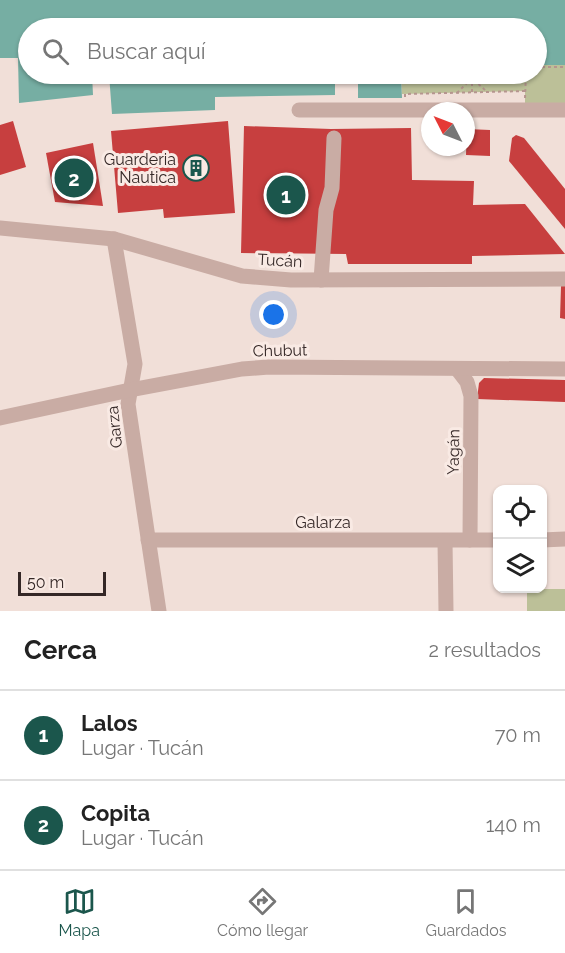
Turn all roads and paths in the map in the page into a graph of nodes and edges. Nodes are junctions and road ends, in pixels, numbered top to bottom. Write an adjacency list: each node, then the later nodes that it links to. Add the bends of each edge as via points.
1 (565, 67): 2 (path)
2 (547, 68)
3 (465, 84): 10 (path)
4 (472, 84): 8 (path)
5 (480, 84): 9 (path)
6 (525, 84): 7 (path)
7 (525, 91): 9 (path); 13 (path)
8 (472, 92): 9 (path); 10 (path)
9 (487, 92)
10 (457, 93): 12 (path, via 405,94)
11 (299, 110): 12 (street)
12 (404, 110): 13 (street)
13 (525, 110): 14 (street)
14 (565, 110)
15 (334, 138): 19 (street)
16 (0, 228): 17 (street, Tucán)
17 (114, 239): 19 (street, Tucán, via 242,276); 22 (street, Garza, via 135,364)
18 (565, 279): 19 (street, Tucán)
19 (321, 280)
20 (457, 369): 21 (street, Chubut); 22 (street, Chubut, via 269,367); 27 (street, Yagán, via 471,396)
21 (565, 369)
22 (130, 390): 23 (street, Chubut); 25 (street, Garza, via 128,404)
23 (0, 418)
24 (565, 539): 29 (street)
25 (148, 540): 26 (street, Galarza); 30 (street, Garza)
26 (445, 540): 27 (street, Galarza); 31 (street)
27 (470, 540): 28 (street, Galarza)
28 (493, 540)
29 (547, 540)
30 (159, 611)
31 (446, 611)

